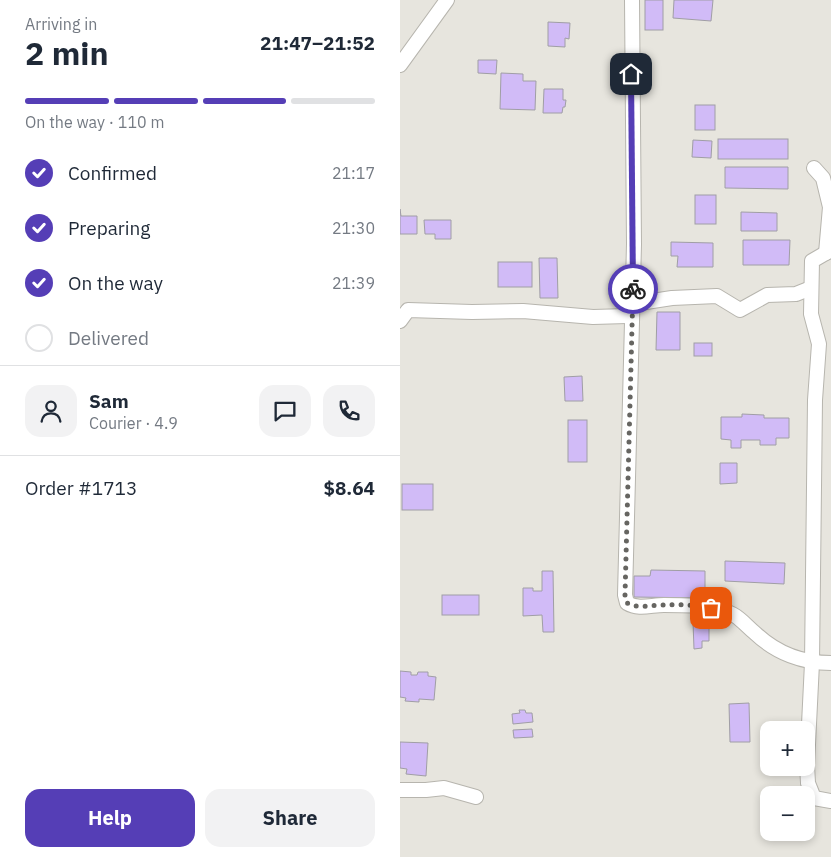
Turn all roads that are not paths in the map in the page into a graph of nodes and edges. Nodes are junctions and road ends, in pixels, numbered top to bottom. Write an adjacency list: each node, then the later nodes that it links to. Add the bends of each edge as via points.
1 (447, 0): 3 (street)
2 (632, 0): 7 (street)
3 (400, 65)
4 (814, 168): 5 (street, via 823,178 830,208)
5 (829, 252): 6 (street, via 812,261)
6 (811, 288): 7 (street, via 796,294 767,295 740,310 717,296); 9 (street, via 810,314 819,344 815,400)
7 (633, 304): 8 (street, via 627,316 408,310); 9 (street, via 627,603 635,607 699,606 722,610 739,617 773,648)
8 (400, 321)
9 (812, 663): 10 (street); 13 (street, via 808,783 814,798)
10 (831, 663)
11 (400, 790): 12 (street, via 444,788)
12 (476, 797)
13 (831, 801)

